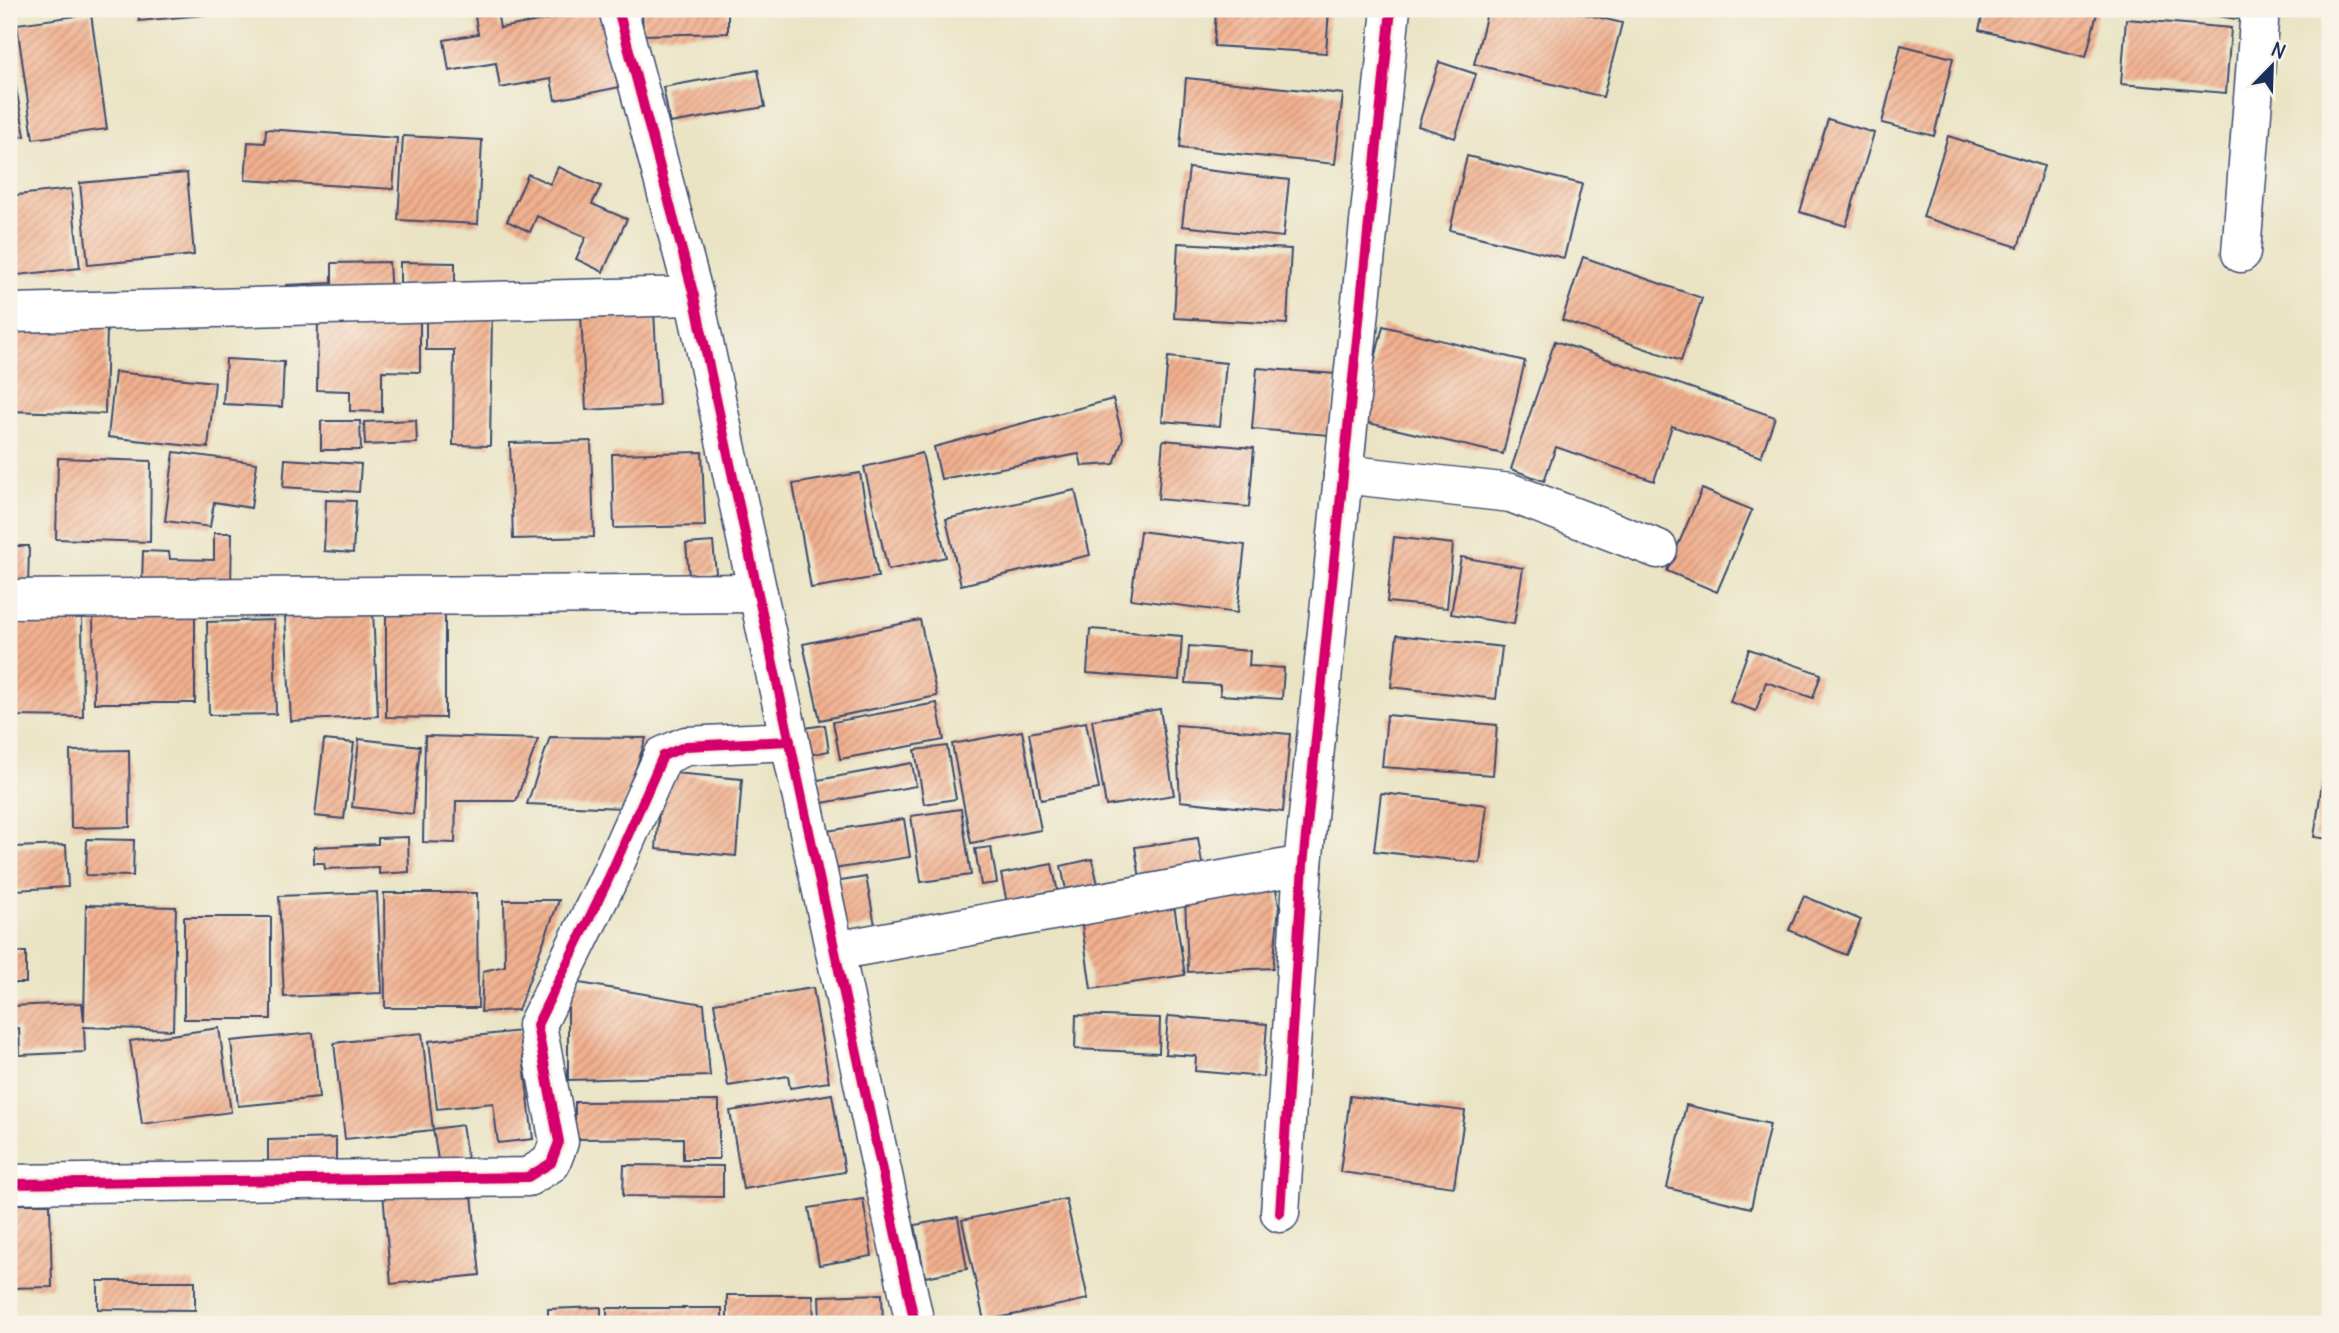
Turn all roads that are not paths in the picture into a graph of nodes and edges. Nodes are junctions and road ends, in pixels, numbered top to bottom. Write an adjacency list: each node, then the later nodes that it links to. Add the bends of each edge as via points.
1 (618, 9): 5 (street)
2 (1391, 9): 7 (street)
3 (2259, 9): 4 (street)
4 (2241, 253)
5 (694, 296): 6 (street); 9 (street)
6 (9, 313)
7 (1343, 474): 8 (street, via 1510,493); 12 (street)
8 (1658, 549)
9 (758, 593): 10 (street); 11 (street)
10 (9, 600)
11 (790, 741): 13 (street); 14 (street, via 686,746 663,756 537,1025 559,1142 551,1163 528,1177)
12 (1303, 865): 13 (street); 15 (street)
13 (835, 951): 16 (street)
14 (9, 1184)
15 (1280, 1213)
16 (915, 1324)

